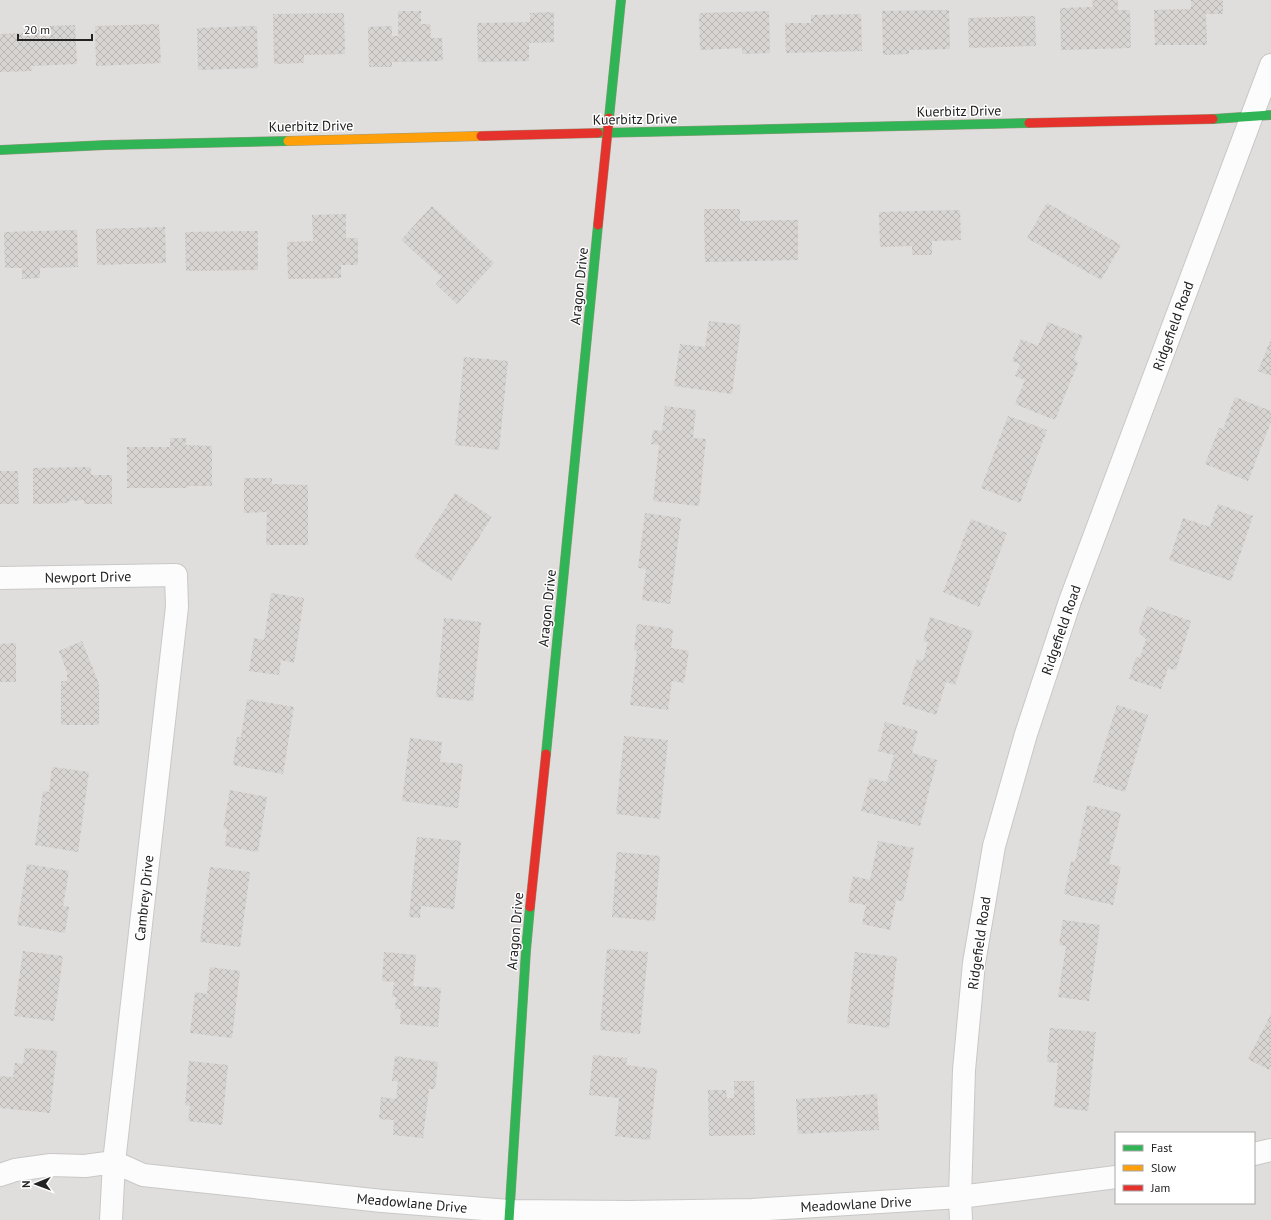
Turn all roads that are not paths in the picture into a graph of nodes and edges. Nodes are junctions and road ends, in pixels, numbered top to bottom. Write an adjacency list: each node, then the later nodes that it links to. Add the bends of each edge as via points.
1 (621, 0): 4 (street, Aragon Drive)
2 (1271, 65): 3 (street, Ridgefield Road)
3 (1261, 115): 4 (street, Kuerbitz Drive, via 1214,119); 13 (street, Ridgefield Road, via 1070,601 1026,734 994,846 974,963 964,1062)
4 (608, 134): 5 (street, Kuerbitz Drive, via 106,145); 14 (street, Aragon Drive, via 526,950)
5 (0, 150)
6 (176, 575): 7 (street, Newport Drive); 10 (street, Cambrey Drive, via 177,607)
7 (0, 578)
8 (1271, 1150): 9 (street)
9 (1255, 1154)
10 (114, 1162): 11 (street, via 15,1170); 14 (street, Meadowlane Drive, via 143,1175); 15 (street, Cambrey Drive)
11 (0, 1175)
12 (1115, 1177): 13 (street, Meadowlane Drive)
13 (960, 1198): 14 (street, Meadowlane Drive, via 752,1210); 16 (street, Ridgefield Road)
14 (509, 1215)
15 (111, 1220)
16 (961, 1220)

